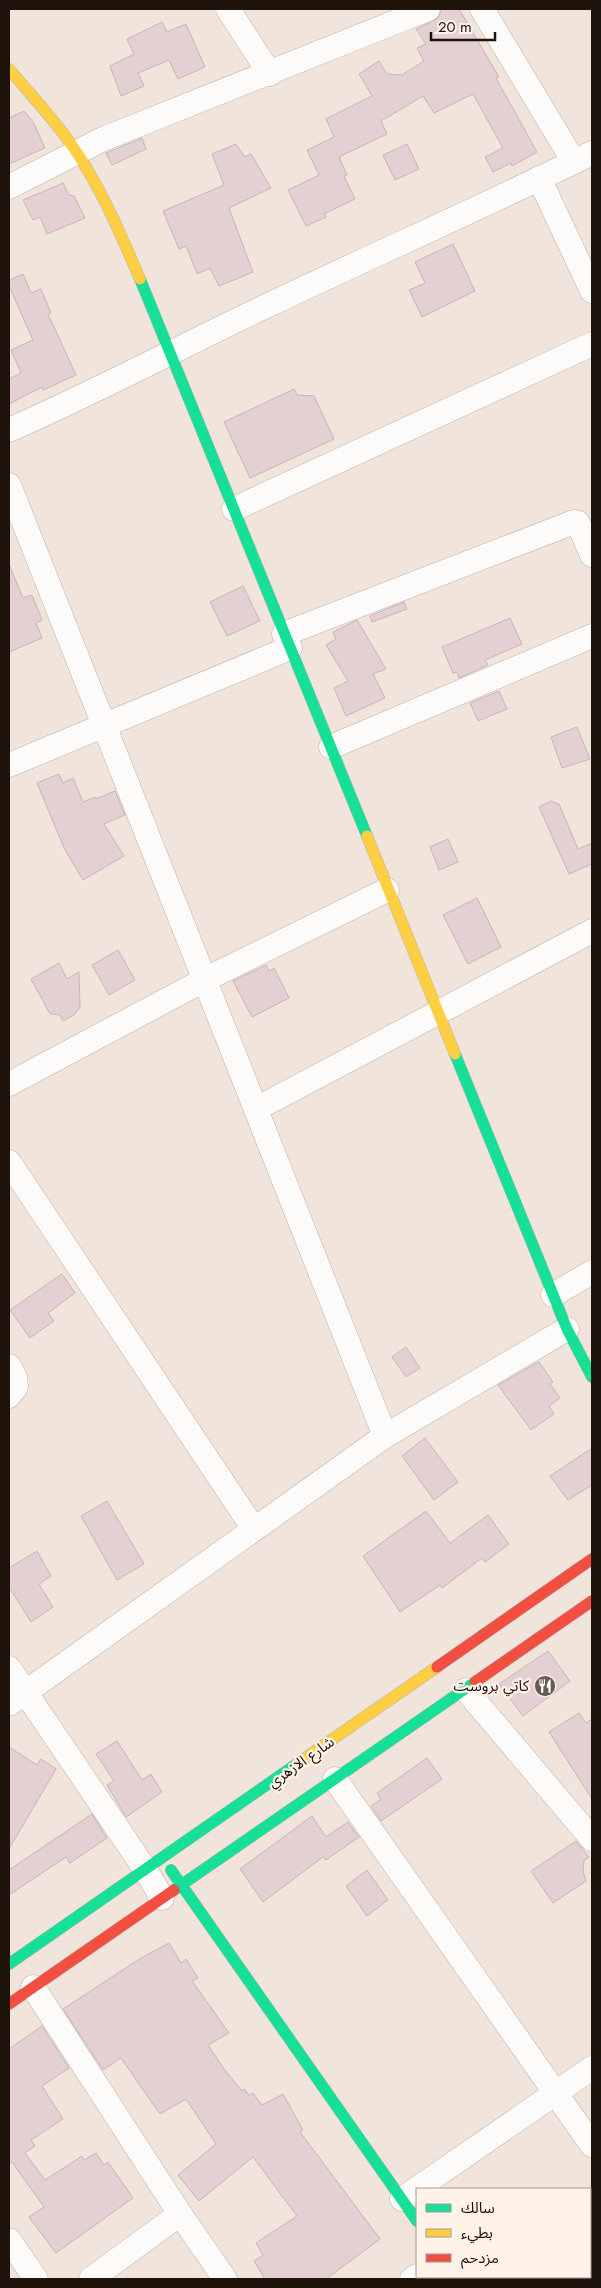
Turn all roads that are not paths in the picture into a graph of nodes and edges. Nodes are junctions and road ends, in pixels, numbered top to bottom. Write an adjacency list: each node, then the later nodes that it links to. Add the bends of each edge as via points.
1 (228, 9): 5 (street)
2 (428, 9): 5 (street)
3 (482, 9): 7 (street)
4 (9, 70): 6 (street)
5 (270, 74): 6 (street)
6 (77, 152): 9 (street); 12 (street, via 121,238)
7 (583, 158): 8 (street)
8 (539, 178): 10 (street); 12 (street)
9 (9, 186)
10 (592, 291)
11 (592, 344): 15 (street)
12 (170, 352): 13 (street); 15 (street)
13 (9, 430)
14 (9, 484): 19 (street)
15 (234, 509): 18 (street)
16 (592, 555): 18 (street, via 578,524 574,522)
17 (592, 636): 20 (street)
18 (287, 641): 19 (street); 20 (street)
19 (104, 725): 21 (street); 24 (street)
20 (331, 747): 22 (street)
21 (9, 765)
22 (388, 890): 24 (street); 25 (street)
23 (592, 931): 25 (street)
24 (206, 979): 26 (street); 27 (street)
25 (437, 1012): 27 (street); 30 (street)
26 (9, 1084)
27 (256, 1109): 35 (street)
28 (9, 1162): 36 (street)
29 (592, 1272): 30 (street)
30 (553, 1295): 31 (street)
31 (567, 1329): 33 (street); 35 (street)
32 (9, 1366): 34 (street, via 16,1387)
33 (592, 1377)
34 (9, 1396)
35 (385, 1436): 36 (street)
36 (254, 1529): 41 (street)
37 (592, 1559): 44 (street, شارع الازهري)
38 (592, 1601): 40 (street)
39 (9, 1668): 41 (street)
40 (466, 1690): 42 (street); 43 (street)
41 (17, 1698): 44 (street)
42 (335, 1779): 45 (street); 50 (street)
43 (592, 1839)
44 (154, 1863): 45 (street); 46 (street, شارع الازهري)
45 (171, 1892): 47 (street); 54 (street)
46 (9, 1964)
47 (33, 1987): 48 (street); 55 (street)
48 (9, 2004)
49 (592, 2068): 50 (street)
50 (557, 2093): 51 (street); 52 (street)
51 (592, 2145)
52 (418, 2188)
53 (416, 2189): 54 (street)
54 (402, 2199): 56 (street)
55 (180, 2214): 59 (street); 60 (street)
56 (416, 2220)
57 (9, 2240): 58 (street)
58 (36, 2279)
59 (91, 2279)
60 (226, 2279)

